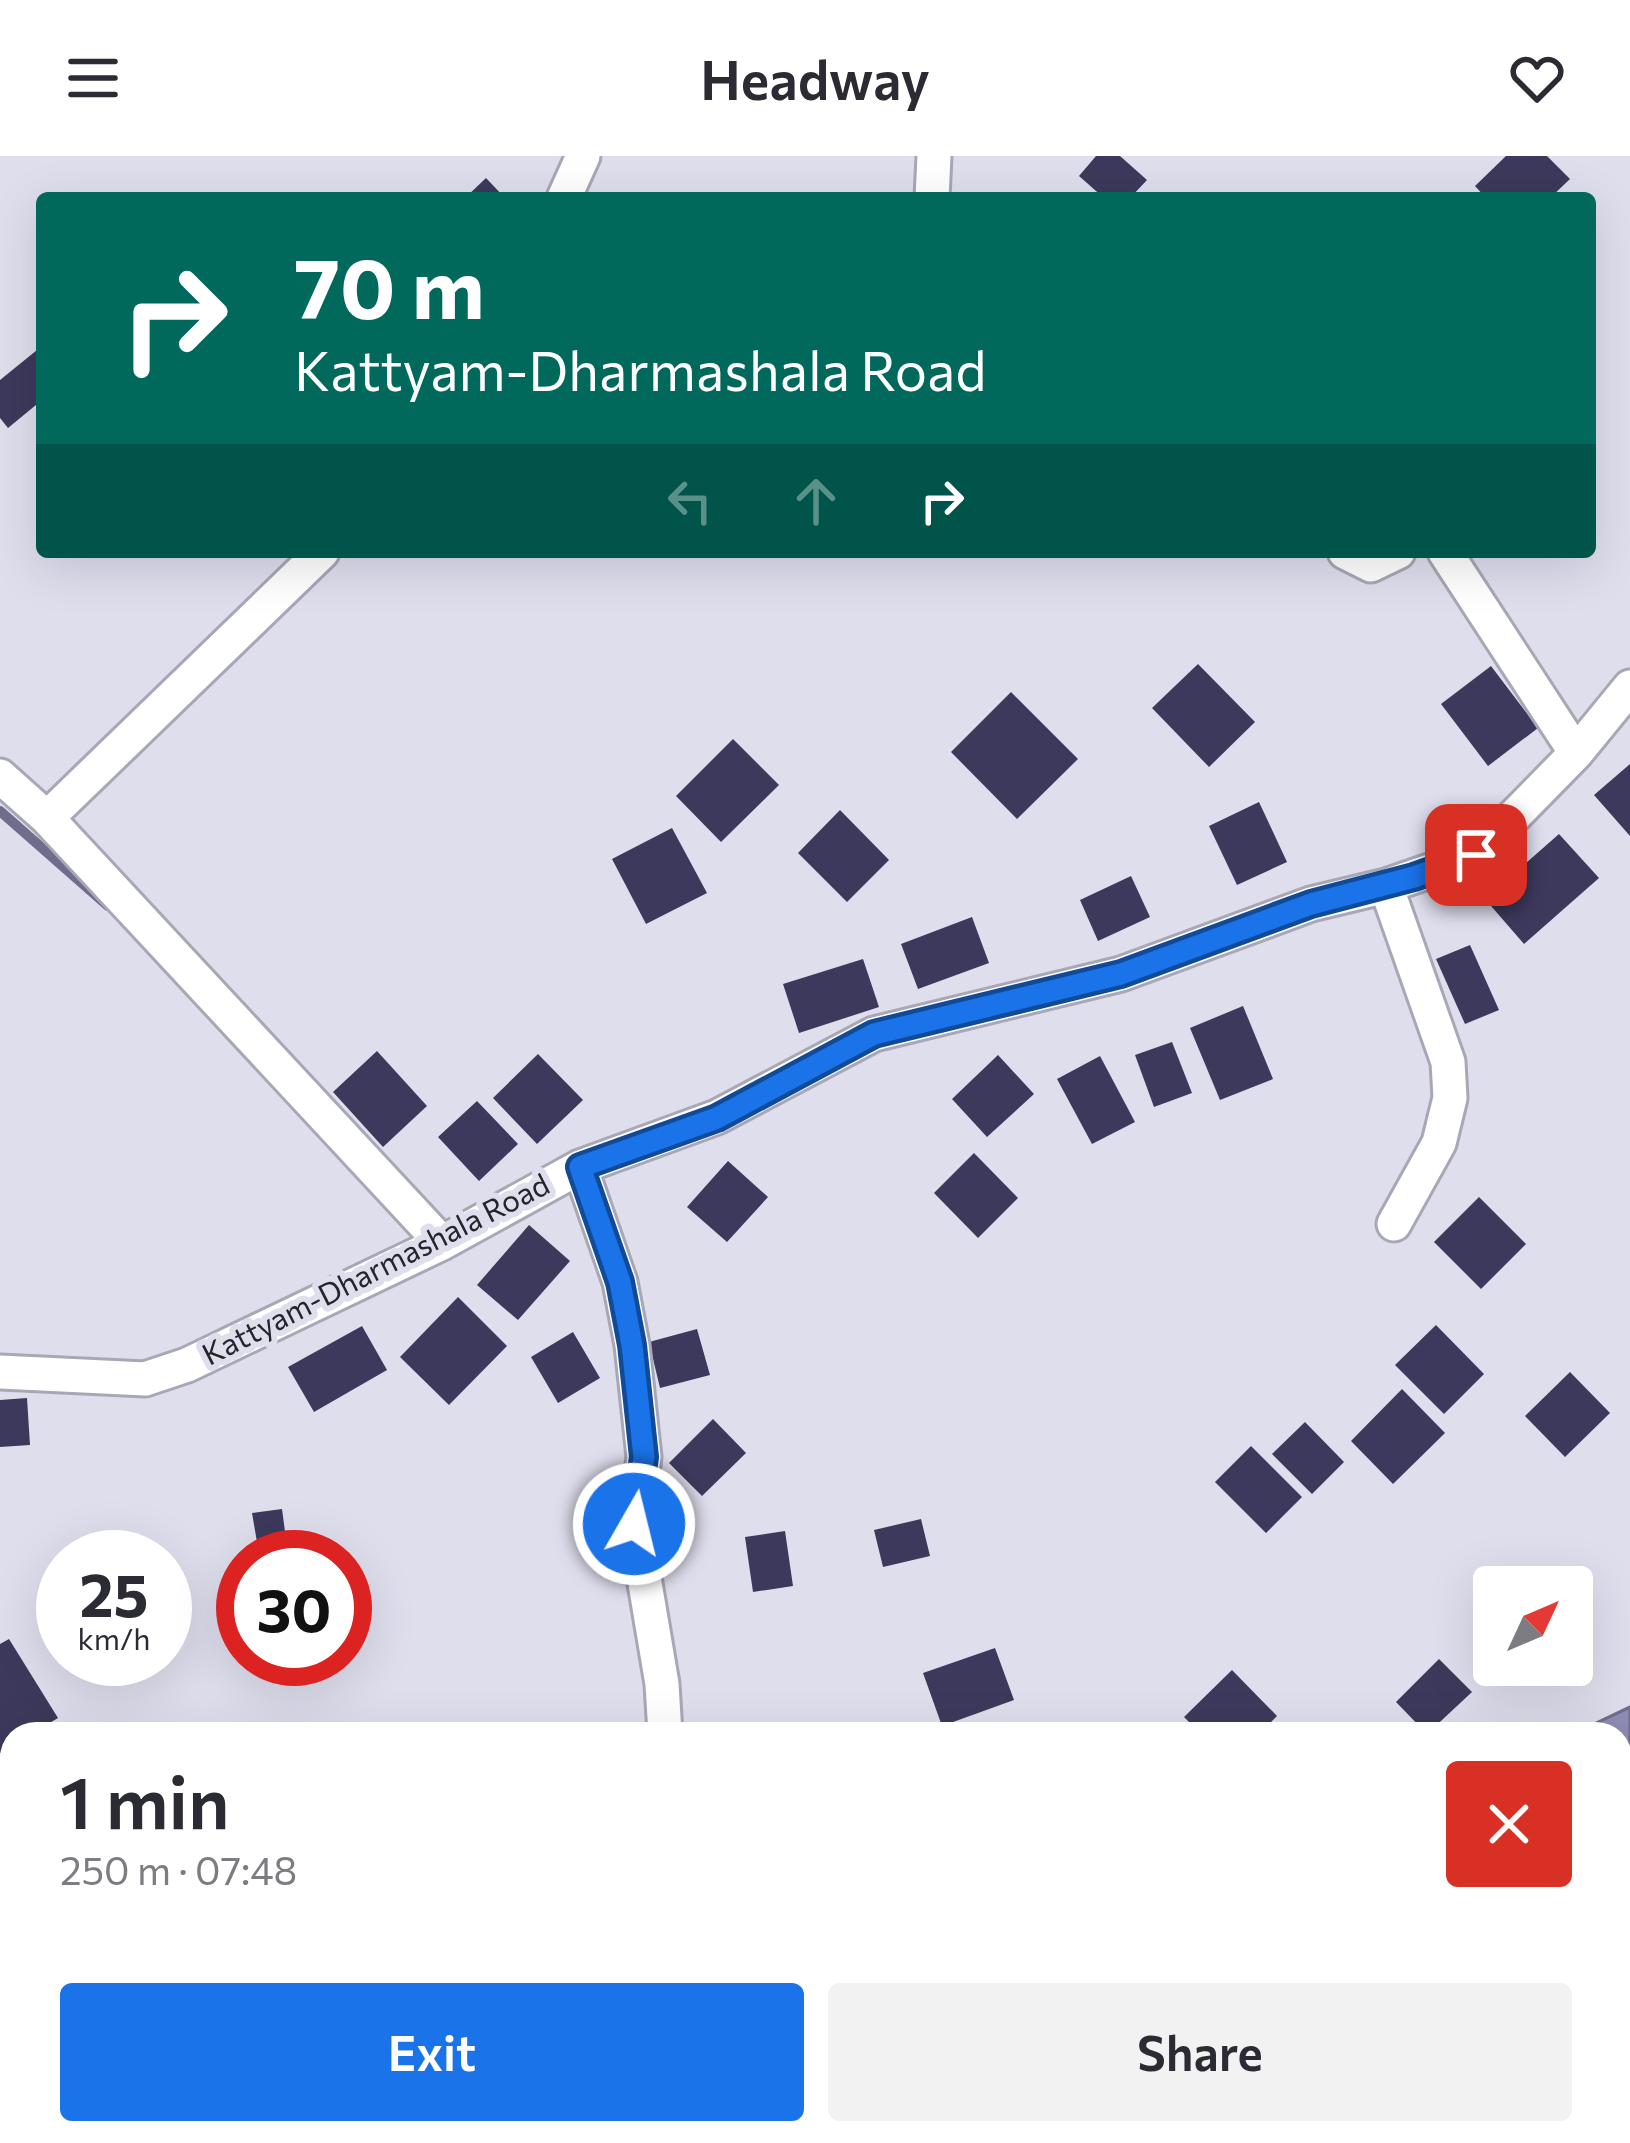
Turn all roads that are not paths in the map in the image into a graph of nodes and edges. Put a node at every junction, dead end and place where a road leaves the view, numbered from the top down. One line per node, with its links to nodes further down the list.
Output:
1 (583, 156): 3 (street)
2 (934, 156): 4 (street)
3 (567, 192)
4 (932, 192)
5 (316, 558): 12 (street)
6 (1357, 558): 7 (street)
7 (1386, 558)
8 (1449, 558): 10 (street)
9 (1630, 687): 10 (street, Kattyam-Dharmashala Road)
10 (1576, 753): 13 (street, Kattyam-Dharmashala Road)
11 (0, 776): 12 (street)
12 (47, 818): 16 (street)
13 (1386, 886): 14 (street, Kattyam-Dharmashala Road); 15 (street)
14 (580, 1167): 16 (street, Kattyam-Dharmashala Road); 18 (street)
15 (1394, 1225)
16 (442, 1243): 17 (street, Kattyam-Dharmashala Road)
17 (0, 1372)
18 (664, 1722)

